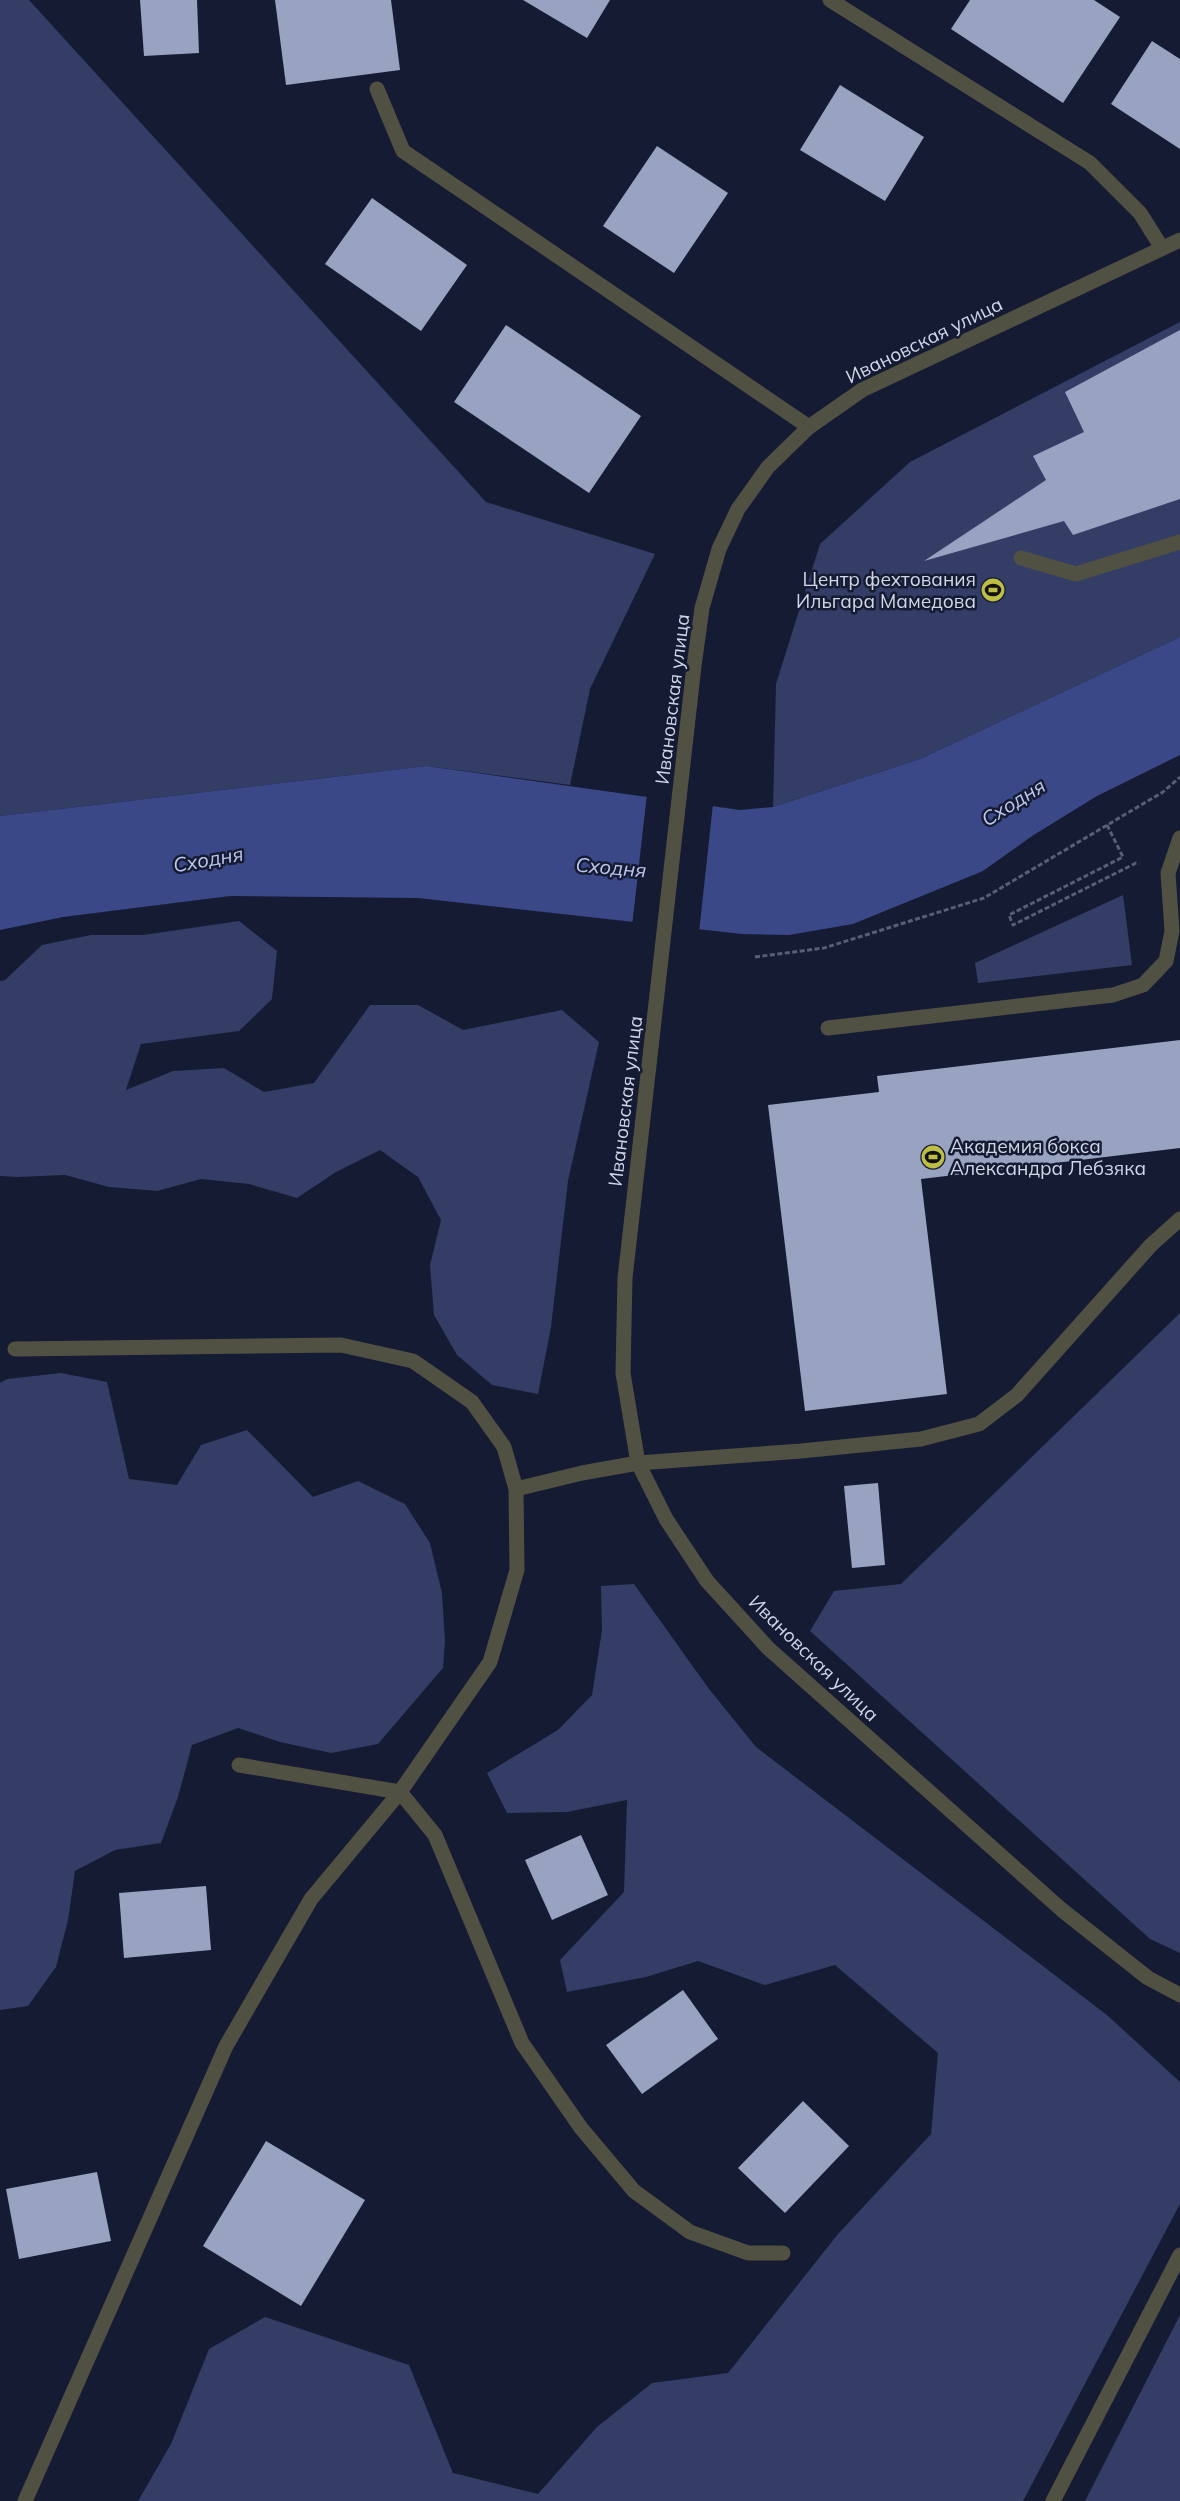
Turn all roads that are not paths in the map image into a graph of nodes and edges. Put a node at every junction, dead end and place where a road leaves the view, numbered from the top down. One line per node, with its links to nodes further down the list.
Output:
1 (830, 0): 4 (street)
2 (377, 88): 5 (street)
3 (1180, 240): 4 (street, Ивановская улица)
4 (1162, 248): 5 (street, Ивановская улица)
5 (809, 427): 12 (street, Ивановская улица)
6 (1180, 542): 7 (street)
7 (1022, 558)
8 (1180, 838): 9 (street)
9 (828, 1028)
10 (1180, 1218): 12 (street)
11 (15, 1349): 13 (street)
12 (638, 1463): 13 (street); 16 (street, Ивановская улица)
13 (516, 1489): 15 (street)
14 (239, 1765): 15 (street)
15 (400, 1792): 17 (street); 19 (street)
16 (1180, 1995)
17 (783, 2253)
18 (1180, 2255): 20 (street)
19 (25, 2501)
20 (1053, 2501)

